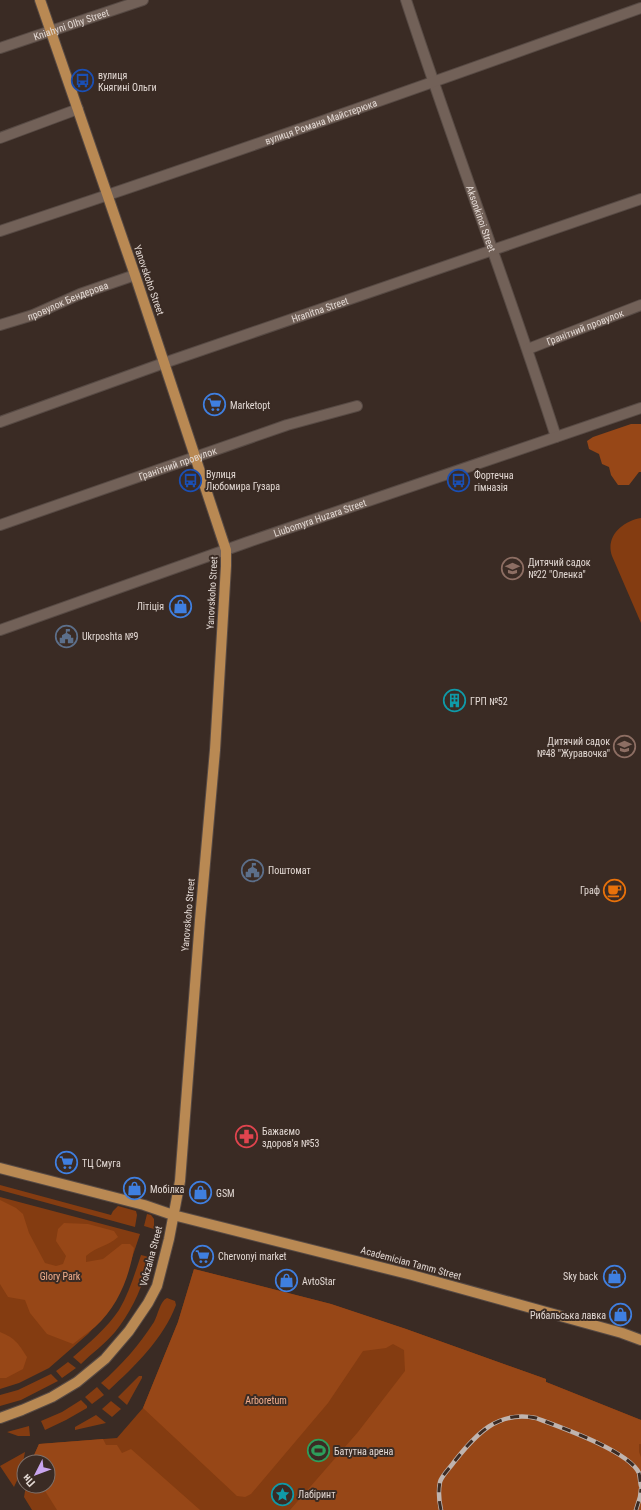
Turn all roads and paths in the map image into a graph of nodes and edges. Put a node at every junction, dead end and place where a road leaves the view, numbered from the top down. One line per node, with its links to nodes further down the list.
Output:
1 (40, 0): 5 (main road, Yanovskoho Street)
2 (143, 0): 5 (street, Kniahyni Olhy Street)
3 (406, 0): 7 (street, Aksonkinoi Street)
4 (641, 8): 7 (street, вулиця Романа Майстерюка)
5 (51, 31): 6 (street, Kniahyni Olhy Street); 8 (main road, Yanovskoho Street)
6 (0, 48)
7 (433, 82): 10 (street, вулиця Романа Майстерюка); 13 (street, Aksonkinoi Street)
8 (78, 109): 9 (street); 10 (main road, Yanovskoho Street)
9 (0, 138)
10 (107, 195): 12 (street, вулиця Романа Майстерюка); 14 (main road, Yanovskoho Street)
11 (641, 199): 13 (street, Hranitna Street)
12 (0, 231)
13 (493, 250): 17 (street, Aksonkinoi Street); 18 (street, Hranitna Street)
14 (135, 275): 16 (street, провулок Бендерова); 18 (main road, Yanovskoho Street)
15 (641, 305): 17 (street, Гранітний провулок)
16 (0, 325)
17 (528, 349): 22 (street, Aksonkinoi Street)
18 (164, 363): 21 (street, Hranitna Street); 23 (main road, Yanovskoho Street)
19 (357, 406): 23 (street, Гранітний провулок)
20 (641, 408): 22 (street, Liubomyra Huzara Street)
21 (0, 422)
22 (556, 437): 25 (street, Liubomyra Huzara Street)
23 (195, 456): 24 (street, Гранітний провулок); 25 (main road, Yanovskoho Street)
24 (0, 525)
25 (226, 550): 26 (street, Liubomyra Huzara Street); 28 (main road, Yanovskoho Street)
26 (0, 630)
27 (0, 1168): 28 (main road, Academician Tamm Street)
28 (174, 1215): 29 (main road, Academician Tamm Street); 30 (main road, Vokzalna Street)
29 (641, 1340)
30 (0, 1418)

